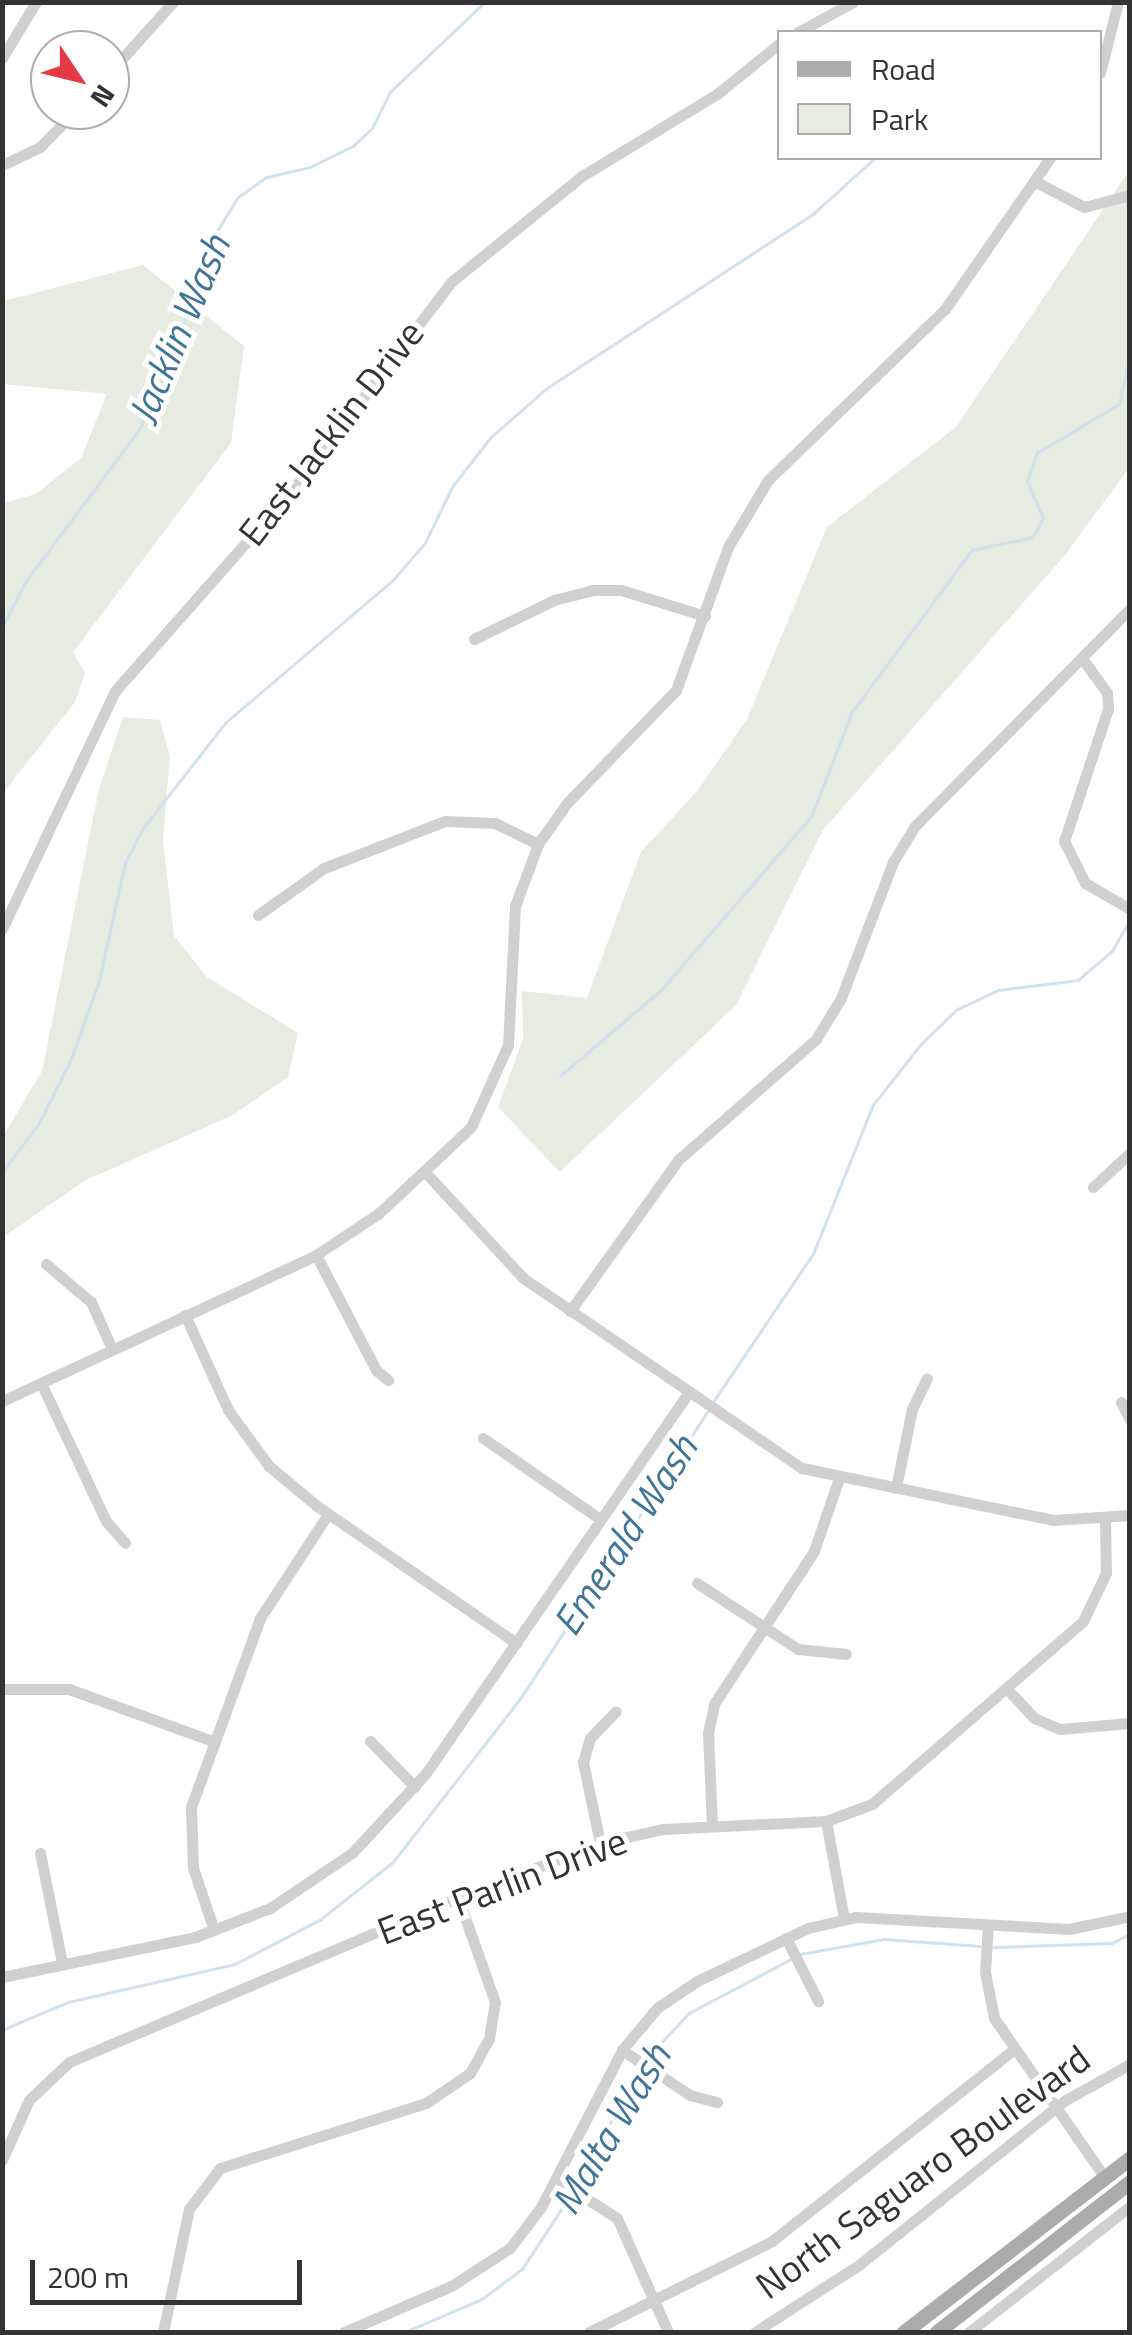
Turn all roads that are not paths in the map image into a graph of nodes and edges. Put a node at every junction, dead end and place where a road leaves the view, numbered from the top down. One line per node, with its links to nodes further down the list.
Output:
1 (36, 2): 8 (street)
2 (173, 2): 7 (street)
3 (853, 2): 5 (street)
4 (1118, 2): 9 (street)
5 (802, 30)
6 (777, 45): 22 (street, East Jacklin Drive)
7 (130, 50)
8 (2, 58)
9 (1102, 65)
10 (57, 130): 12 (street)
11 (1049, 160): 13 (street)
12 (2, 166)
13 (1034, 181): 14 (street); 16 (street)
14 (1130, 195)
15 (1130, 609): 18 (street)
16 (705, 616): 17 (street); 19 (street)
17 (474, 640)
18 (1084, 661): 20 (street); 28 (street)
19 (538, 844): 21 (street); 24 (street)
20 (1130, 908)
21 (258, 915)
22 (2, 929)
23 (1130, 1153): 25 (street)
24 (425, 1172): 26 (street); 28 (street)
25 (1093, 1186)
26 (316, 1255): 29 (street); 32 (street)
27 (46, 1264): 30 (street)
28 (570, 1311): 34 (street)
29 (186, 1315): 30 (street); 41 (street)
30 (112, 1349): 33 (street)
31 (927, 1378): 40 (street)
32 (388, 1380)
33 (41, 1383): 35 (street); 45 (street)
34 (689, 1392): 39 (street); 43 (street)
35 (2, 1401)
36 (1121, 1402): 37 (street)
37 (1130, 1420)
38 (483, 1438): 43 (street)
39 (839, 1478): 40 (street); 47 (street)
40 (896, 1488): 44 (street)
41 (328, 1514): 48 (street); 54 (street)
42 (1130, 1514): 44 (street)
43 (600, 1519): 48 (street)
44 (1105, 1522): 51 (street, East Parlin Drive)
45 (125, 1542)
46 (697, 1583): 47 (street)
47 (761, 1628): 49 (street); 58 (street)
48 (516, 1643): 56 (street)
49 (846, 1654)
50 (3, 1684): 54 (street)
51 (1007, 1688): 53 (street); 57 (street, East Parlin Drive)
52 (616, 1712): 59 (street)
53 (1130, 1723)
54 (213, 1740): 65 (street)
55 (370, 1740): 56 (street)
56 (415, 1787): 65 (street)
57 (826, 1820): 58 (street, East Parlin Drive); 63 (street)
58 (712, 1825): 59 (street, East Parlin Drive)
59 (600, 1843): 61 (street, East Parlin Drive)
60 (40, 1852): 67 (street)
61 (458, 1898): 76 (street, East Parlin Drive); 82 (street)
62 (1130, 1916): 64 (street)
63 (844, 1920): 64 (street); 66 (street)
64 (988, 1924): 71 (street)
65 (214, 1930): 67 (street)
66 (786, 1938): 69 (street); 70 (street)
67 (62, 1963): 68 (street)
68 (2, 1976)
69 (818, 2001)
70 (622, 2050): 73 (street); 78 (street)
71 (1013, 2050): 74 (street); 81 (street)
72 (1130, 2064): 74 (street, North Saguaro Boulevard)
73 (717, 2102)
74 (1055, 2108): 77 (street); 86 (street, North Saguaro Boulevard)
75 (1130, 2158): 77 (main road)
76 (2, 2160)
77 (1103, 2176): 87 (main road)
78 (556, 2178): 81 (street); 83 (street)
79 (1130, 2182): 88 (main road)
80 (1130, 2206): 89 (street)
81 (656, 2304): 84 (street); 85 (street)
82 (163, 2332)
83 (344, 2332)
84 (590, 2332)
85 (668, 2332)
86 (755, 2332)
87 (904, 2332)
88 (937, 2332)
89 (969, 2332)

